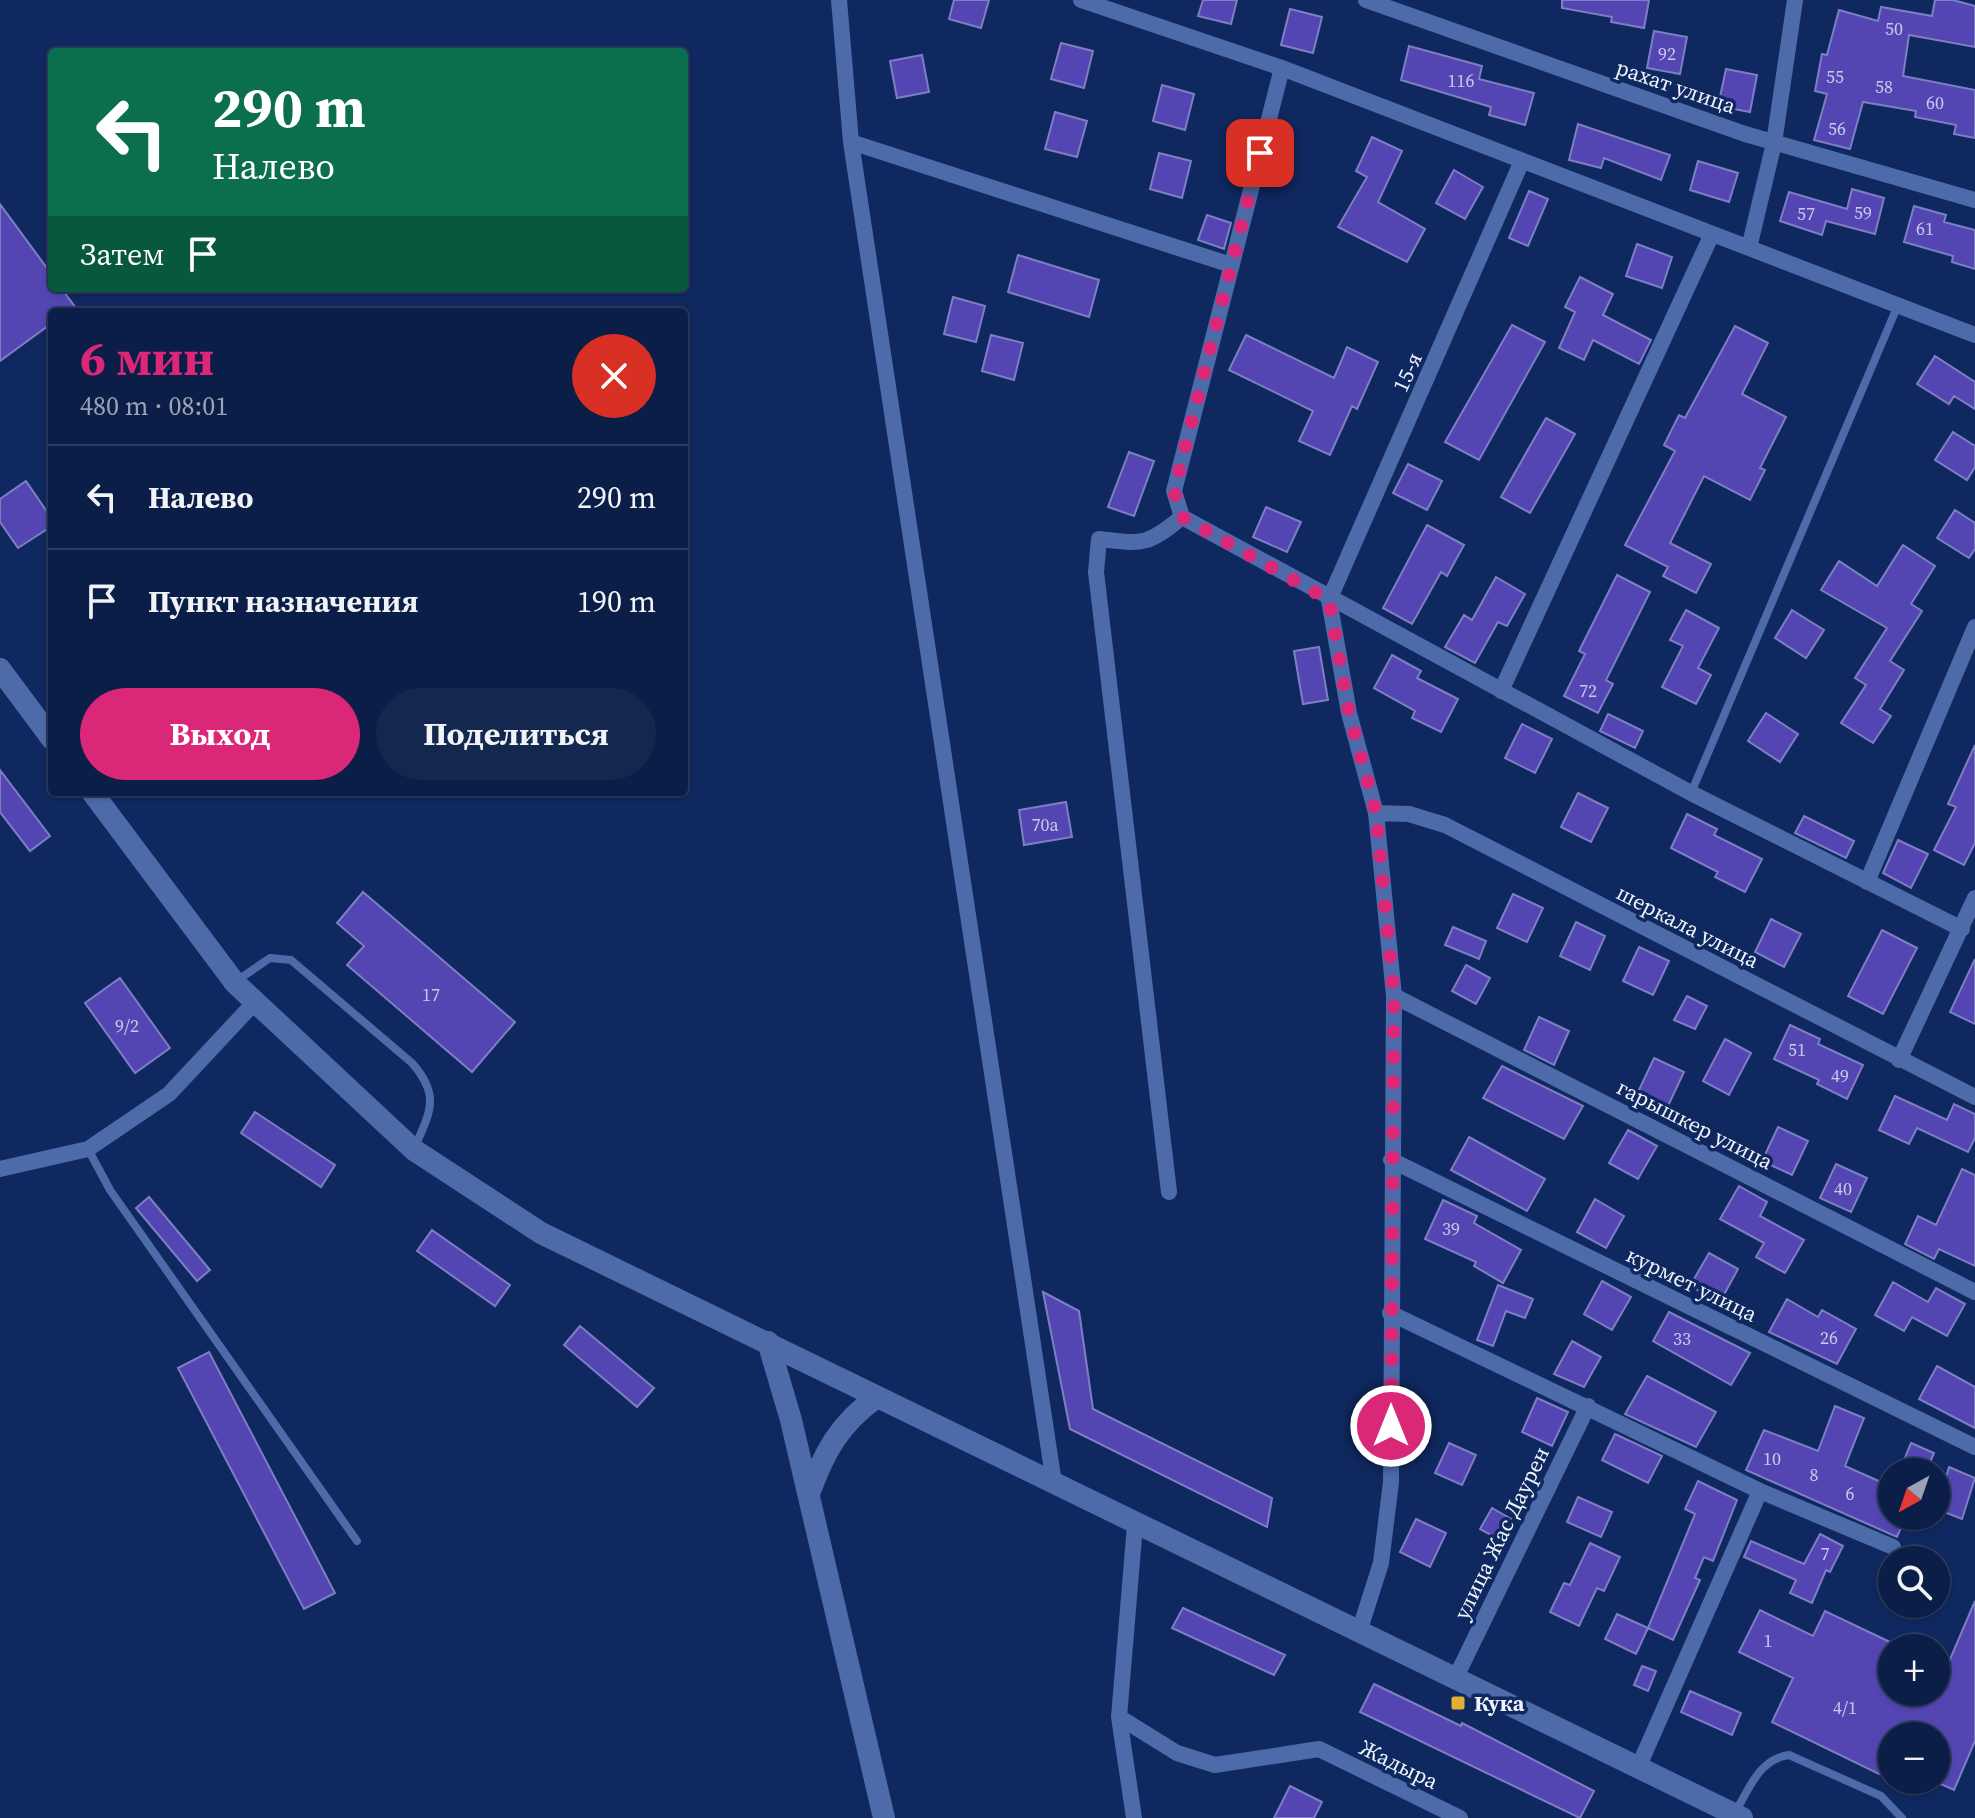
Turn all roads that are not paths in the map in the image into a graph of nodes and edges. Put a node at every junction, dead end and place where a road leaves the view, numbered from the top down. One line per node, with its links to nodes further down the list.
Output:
1 (839, 0): 6 (street)
2 (1081, 0): 5 (street)
3 (1366, 0): 7 (street, рахат улица)
4 (1795, 0): 7 (street)
5 (1282, 68): 8 (street); 12 (street)
6 (851, 142): 12 (street); 43 (street)
7 (1774, 143): 9 (street, рахат улица); 11 (street)
8 (1522, 161): 10 (street); 16 (street, 15-я)
9 (1975, 200)
10 (1712, 234): 11 (street); 19 (street)
11 (1749, 248): 13 (street)
12 (1231, 265): 15 (street)
13 (1898, 305): 14 (street); 21 (lane)
14 (1975, 335)
15 (1182, 517): 16 (street); 36 (street)
16 (1329, 600): 19 (street); 23 (street)
17 (1975, 627): 24 (street)
18 (2, 676): 20 (main road)
19 (1501, 691): 21 (street)
20 (48, 734)
21 (1691, 793): 24 (street)
22 (95, 796): 27 (main road)
23 (1376, 813): 28 (street); 30 (street, шеркала улица)
24 (1867, 882): 26 (street)
25 (1975, 898): 26 (street)
26 (1962, 929): 30 (street)
27 (235, 983): 29 (main road); 33 (lane)
28 (1394, 996): 34 (street); 37 (street, гарышкер улица)
29 (255, 1002): 32 (street); 33 (main road)
30 (1899, 1060): 31 (street, шеркала улица)
31 (1975, 1097)
32 (88, 1149): 35 (street); 47 (lane)
33 (414, 1150): 39 (main road)
34 (1391, 1160): 38 (street); 42 (street, курмет улица)
35 (0, 1169)
36 (1169, 1192)
37 (1975, 1292)
38 (1390, 1313): 41 (street); 49 (street)
39 (768, 1342): 40 (main road); 45 (main road)
40 (877, 1397): 43 (main road); 45 (main road)
41 (1588, 1406): 44 (street); 50 (street, улица Жас Даурен)
42 (1975, 1447)
43 (1054, 1483): 46 (main road)
44 (1760, 1491): 48 (street); 52 (street)
45 (809, 1495): 54 (main road)
46 (1135, 1525): 49 (main road); 51 (street)
47 (357, 1541)
48 (1891, 1546)
49 (1359, 1632): 50 (main road)
50 (1455, 1679): 52 (main road)
51 (1119, 1717): 55 (street); 56 (street, Жадыра)
52 (1638, 1768): 53 (main road)
53 (1738, 1816): 57 (lane)
54 (884, 1818)
55 (1134, 1818)
56 (1460, 1818)
57 (1902, 1818)

